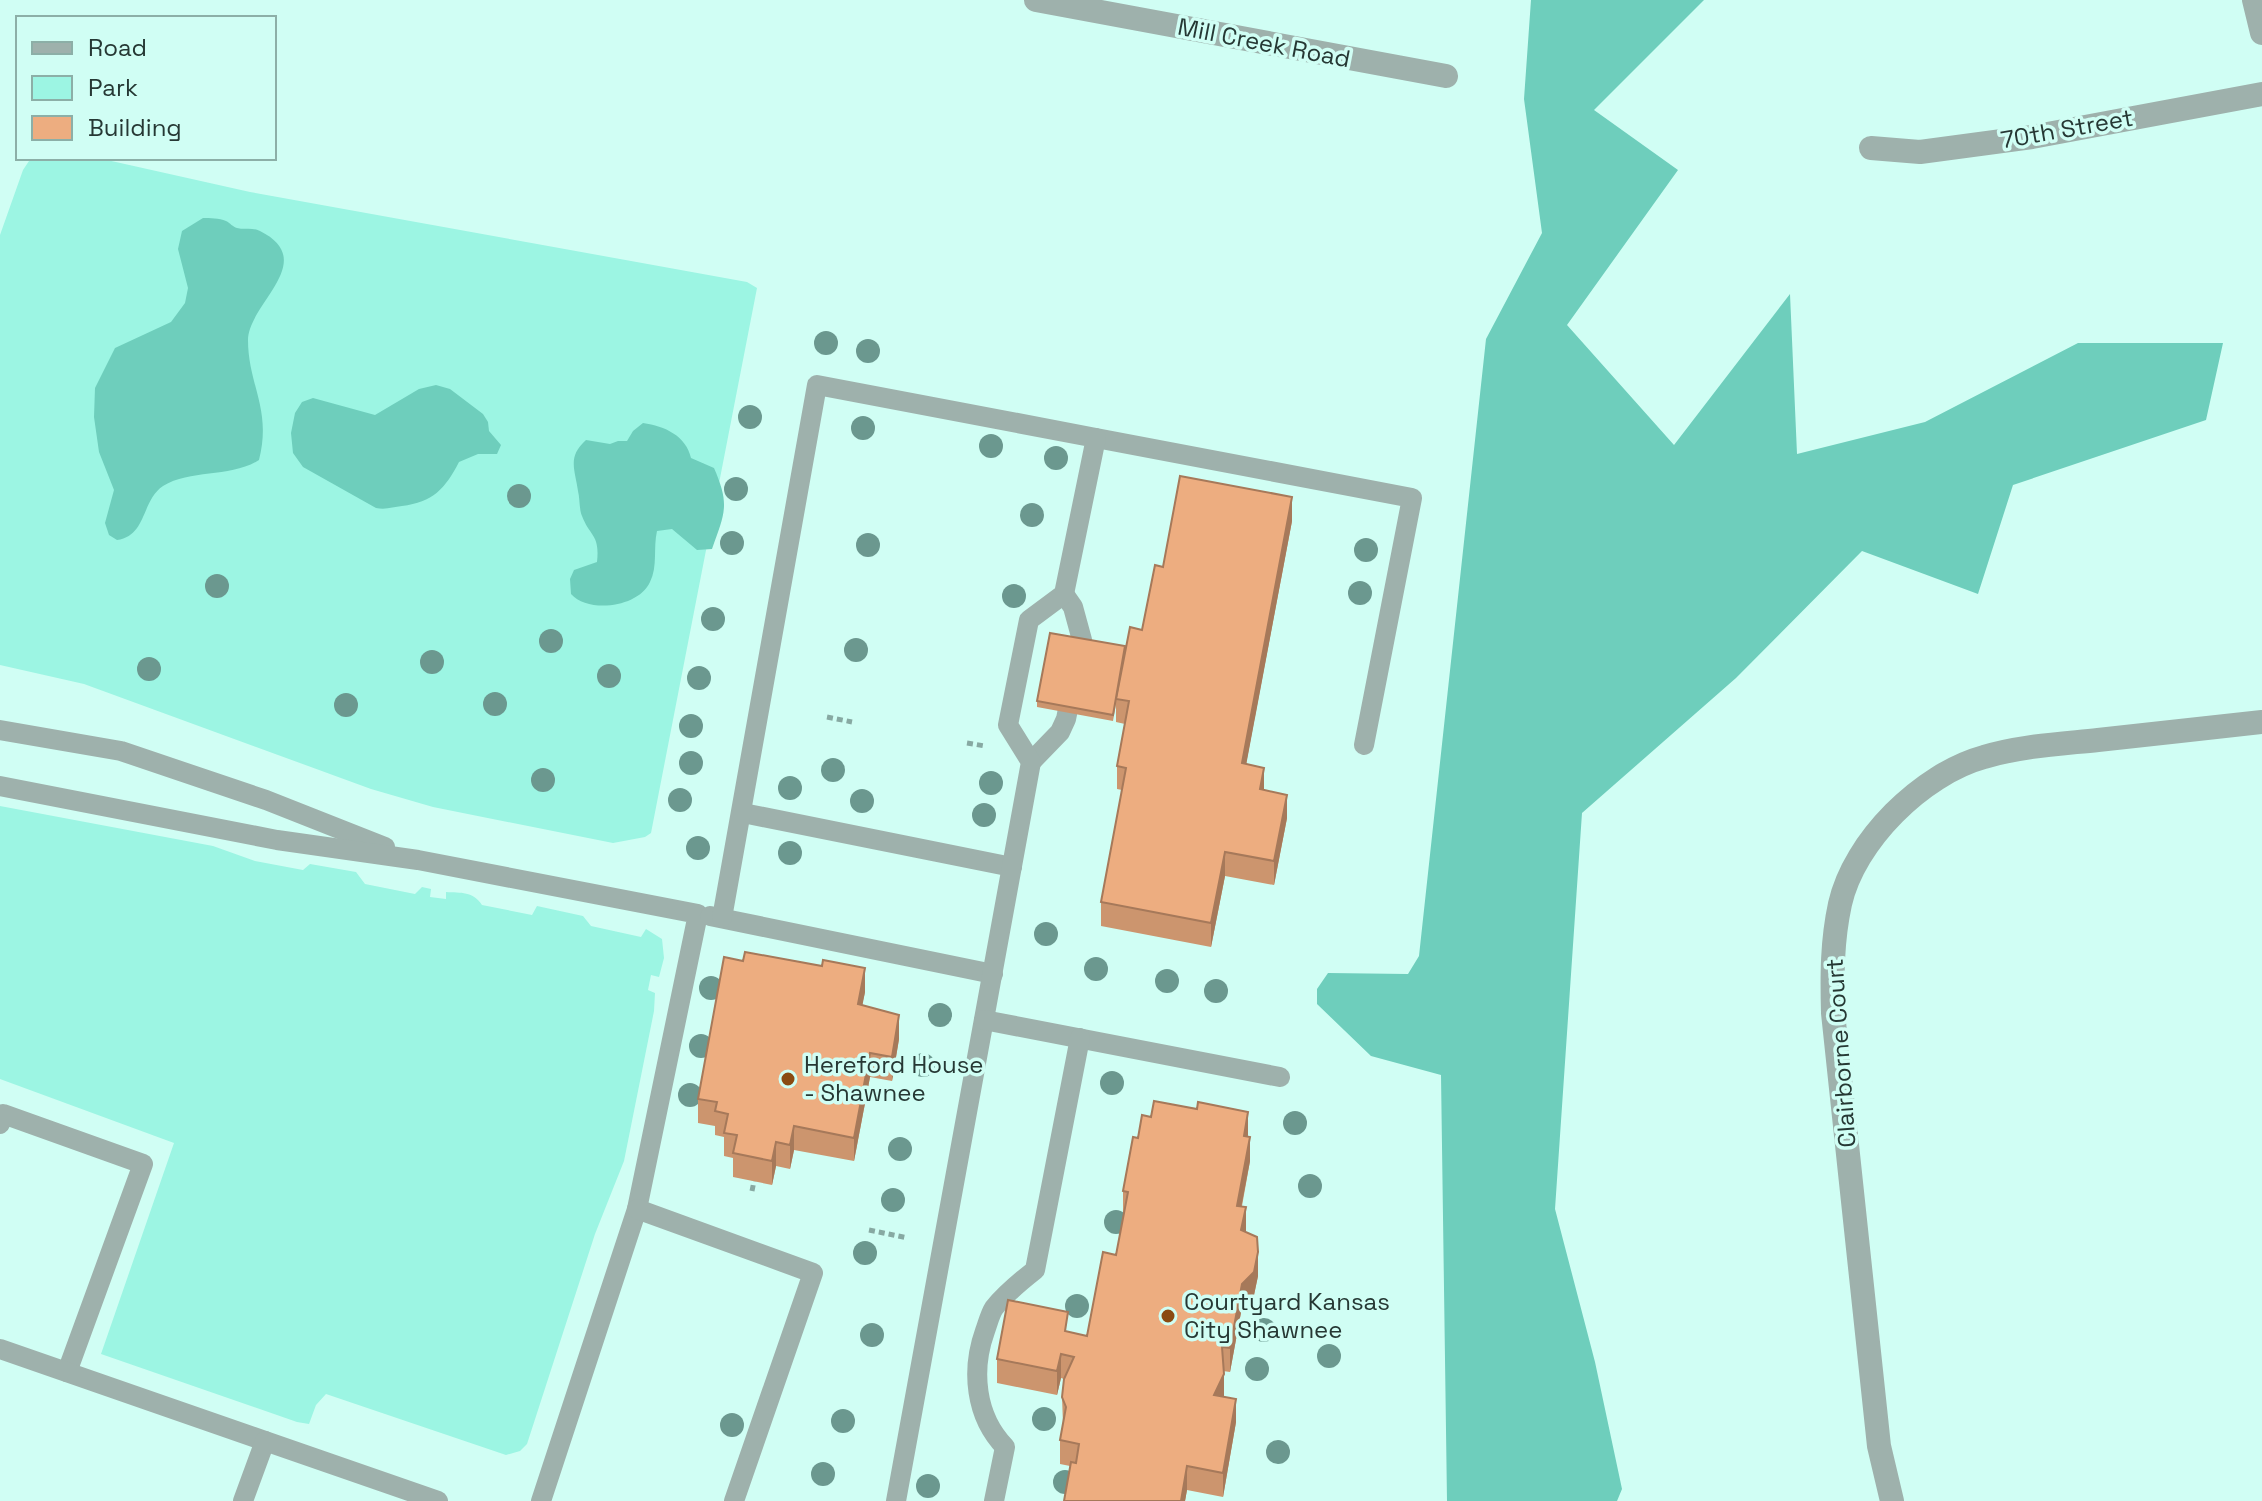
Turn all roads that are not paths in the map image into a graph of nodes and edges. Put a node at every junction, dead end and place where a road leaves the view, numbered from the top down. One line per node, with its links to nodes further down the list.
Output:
1 (1036, 0): 4 (street, Mill Creek Road)
2 (2254, 0): 3 (street)
3 (2262, 33)
4 (1446, 76)
5 (2262, 94): 6 (street, 70th Street)
6 (1871, 148)
7 (1096, 438): 8 (lane); 11 (lane); 14 (lane)
8 (1064, 594): 12 (lane); 12 (lane)
9 (2262, 722): 34 (street, Clairborne Court)
10 (0, 730): 15 (lane)
11 (1364, 745)
12 (1031, 762): 16 (lane)
13 (0, 786): 15 (lane)
14 (743, 813): 16 (lane); 18 (lane)
15 (418, 860): 17 (lane)
16 (1012, 867): 19 (lane)
17 (698, 914): 18 (lane); 24 (lane)
18 (722, 918): 19 (lane)
19 (993, 974): 20 (lane)
20 (984, 1020): 21 (lane); 32 (lane)
21 (1080, 1038): 22 (lane); 33 (lane)
22 (1280, 1077)
23 (0, 1124): 26 (lane)
24 (637, 1209): 30 (lane); 31 (lane)
25 (0, 1349): 26 (lane)
26 (67, 1372): 27 (lane)
27 (265, 1441): 28 (lane); 29 (lane)
28 (243, 1501)
29 (438, 1501)
30 (541, 1501)
31 (734, 1501)
32 (896, 1501)
33 (994, 1501)
34 (1892, 1501)

